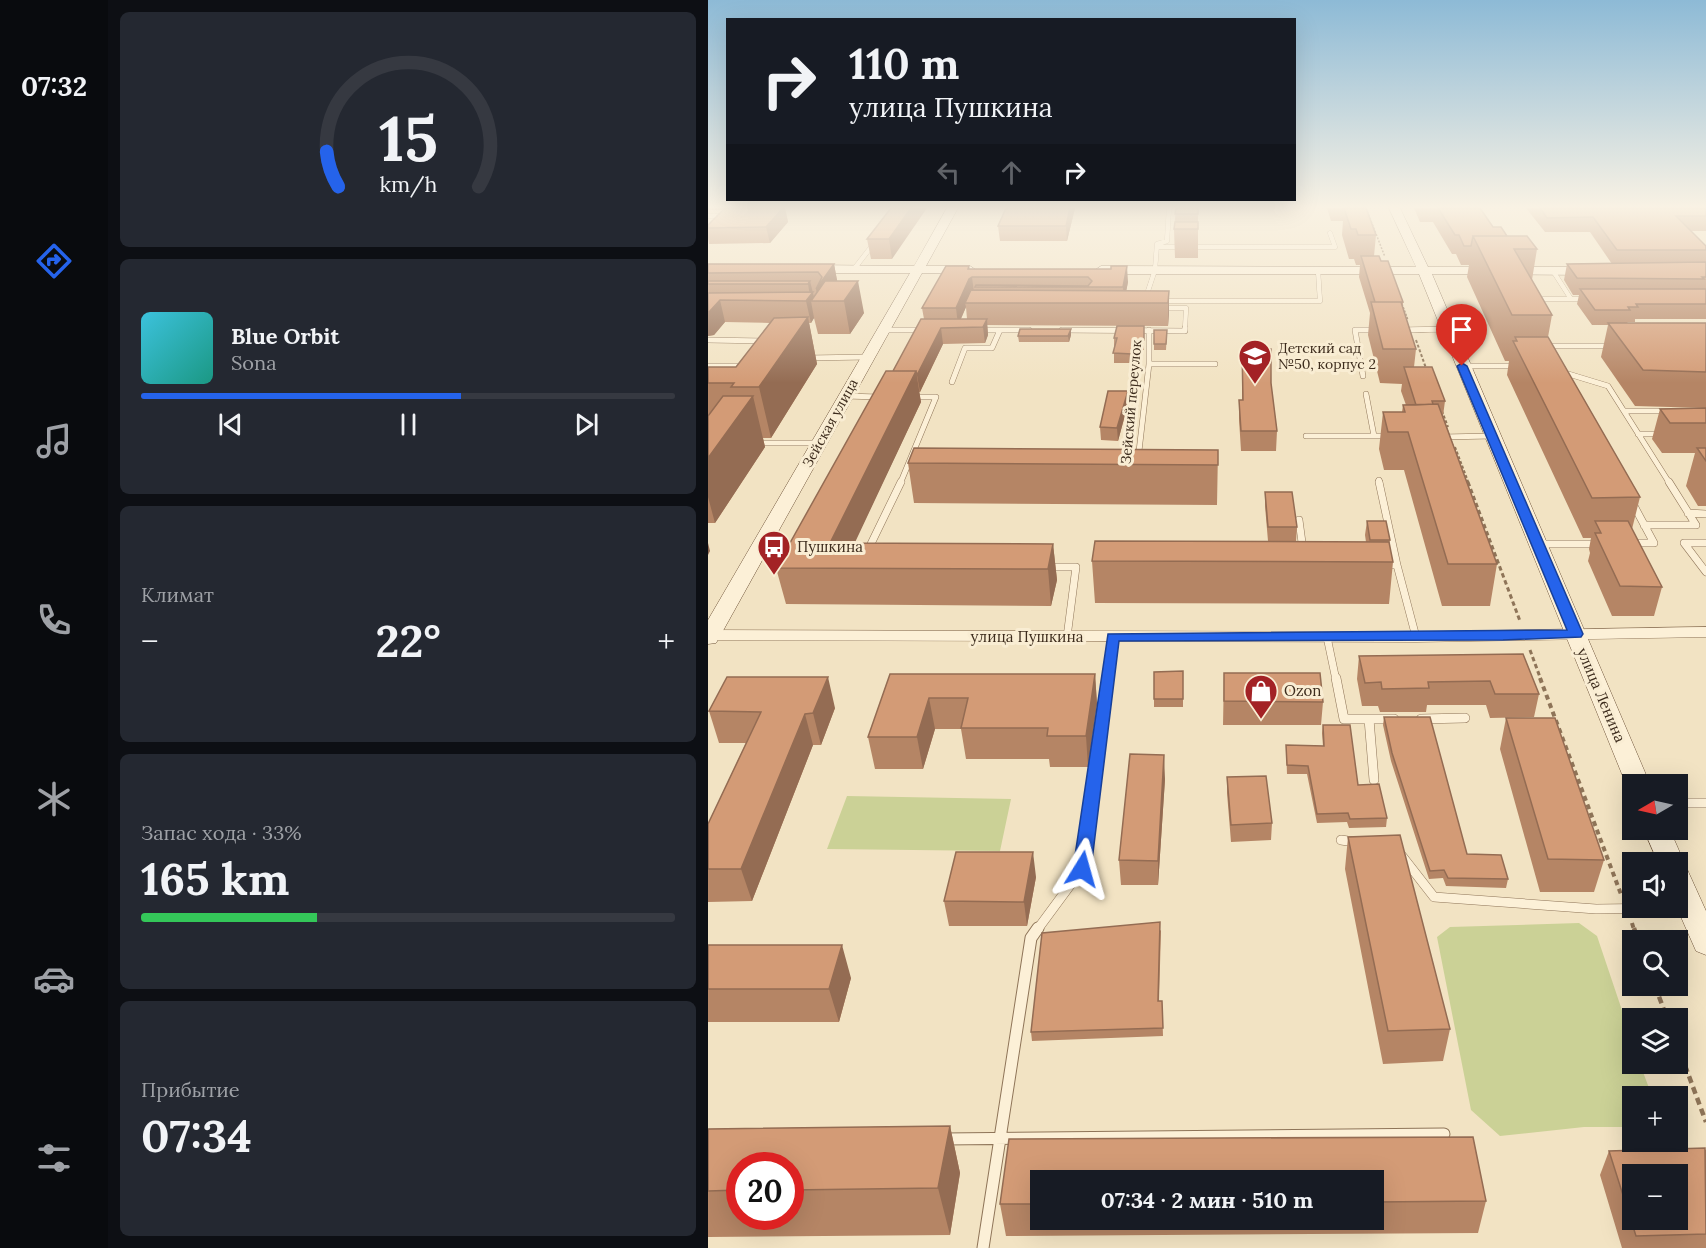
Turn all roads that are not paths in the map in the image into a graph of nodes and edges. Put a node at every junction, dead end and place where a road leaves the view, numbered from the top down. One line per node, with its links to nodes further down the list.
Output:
1 (856, 266): 6 (lane)
2 (920, 266): 7 (main road, Зейская улица)
3 (1155, 266): 10 (lane)
4 (1422, 266): 12 (main road, улица Ленина)
5 (798, 269): 6 (main road)
6 (854, 269): 7 (main road)
7 (918, 270): 8 (main road); 22 (main road, Зейская улица)
8 (980, 270)
9 (1085, 270): 10 (main road)
10 (1155, 270): 11 (main road); 18 (lane)
11 (1318, 270): 12 (main road); 18 (lane)
12 (1424, 271): 13 (main road); 21 (main road, улица Ленина)
13 (1553, 271): 14 (main road); 16 (lane)
14 (1610, 271)
15 (1522, 299): 16 (lane)
16 (1571, 299): 17 (lane)
17 (1593, 299)
18 (1145, 301): 19 (lane)
19 (1143, 308)
20 (1154, 308): 28 (lane)
21 (1448, 329): 41 (main road, улица Ленина); 43 (lane)
22 (883, 330): 23 (lane); 35 (main road, Зейская улица)
23 (927, 330)
24 (970, 330): 25 (lane)
25 (1000, 330): 26 (lane); 44 (lane)
26 (1035, 330)
27 (1058, 330): 28 (lane)
28 (1149, 330): 37 (lane, Зейский переулок)
29 (1543, 338): 32 (lane)
30 (708, 340): 31 (lane)
31 (779, 341)
32 (1547, 346): 33 (lane); 34 (lane)
33 (1615, 346)
34 (1551, 353)
35 (867, 357): 36 (lane); 47 (main road, Зейская улица)
36 (803, 358)
37 (1149, 364): 38 (lane); 61 (lane, Зейский переулок)
38 (1215, 364)
39 (708, 366): 40 (lane)
40 (753, 366)
41 (1462, 366): 42 (lane); 58 (main road, улица Ленина)
42 (1527, 366)
43 (1363, 376)
44 (951, 382)
45 (1568, 382): 50 (lane)
46 (1366, 394): 55 (lane)
47 (845, 396): 48 (lane); 60 (main road, Зейская улица)
48 (890, 396)
49 (902, 396): 62 (lane)
50 (1625, 411): 51 (lane); 52 (lane)
51 (1671, 411)
52 (1638, 434): 53 (lane); 66 (lane)
53 (1672, 434)
54 (1306, 436): 55 (lane)
55 (1374, 436): 56 (lane)
56 (1396, 436)
57 (1429, 436): 58 (lane)
58 (1492, 436): 72 (main road, улица Ленина)
59 (740, 443): 60 (lane)
60 (819, 443): 82 (main road, Зейская улица)
61 (1138, 465)
62 (904, 476): 63 (lane); 75 (lane)
63 (916, 476)
64 (1379, 480): 77 (lane)
65 (1628, 494): 69 (lane)
66 (1688, 513): 67 (lane); 69 (lane)
67 (1706, 514)
68 (1299, 520): 74 (lane)
69 (1644, 525): 70 (lane)
70 (1619, 543)
71 (1706, 543): 79 (lane)
72 (1538, 544): 73 (lane); 81 (main road, улица Ленина)
73 (1608, 544)
74 (1304, 554)
75 (865, 556)
76 (1374, 565): 77 (lane)
77 (1397, 565): 86 (lane)
78 (1042, 567): 83 (lane)
79 (1706, 572)
80 (1706, 632): 81 (street, улица Пушкина)
81 (1576, 634): 86 (street, улица Пушкина); 91 (main road, улица Ленина)
82 (708, 636): 83 (street, улица Пушкина)
83 (1067, 637): 84 (street, улица Пушкина)
84 (1113, 637): 85 (street, улица Пушкина); 102 (lane)
85 (1327, 637): 86 (street, улица Пушкина); 89 (lane)
86 (1416, 637)
87 (1417, 718): 88 (lane)
88 (1465, 718)
89 (1369, 719): 90 (lane); 92 (lane)
90 (1405, 719)
91 (1634, 774)
92 (1374, 780)
93 (1688, 803): 94 (lane)
94 (1706, 803)
95 (1341, 840): 96 (lane)
96 (1362, 843)
97 (1395, 847): 98 (lane)
98 (1622, 909)
99 (1687, 918): 100 (main road)
100 (1706, 944)
101 (1444, 1134): 102 (lane)
102 (1000, 1138): 103 (lane); 104 (lane)
103 (930, 1139)
104 (983, 1248)

